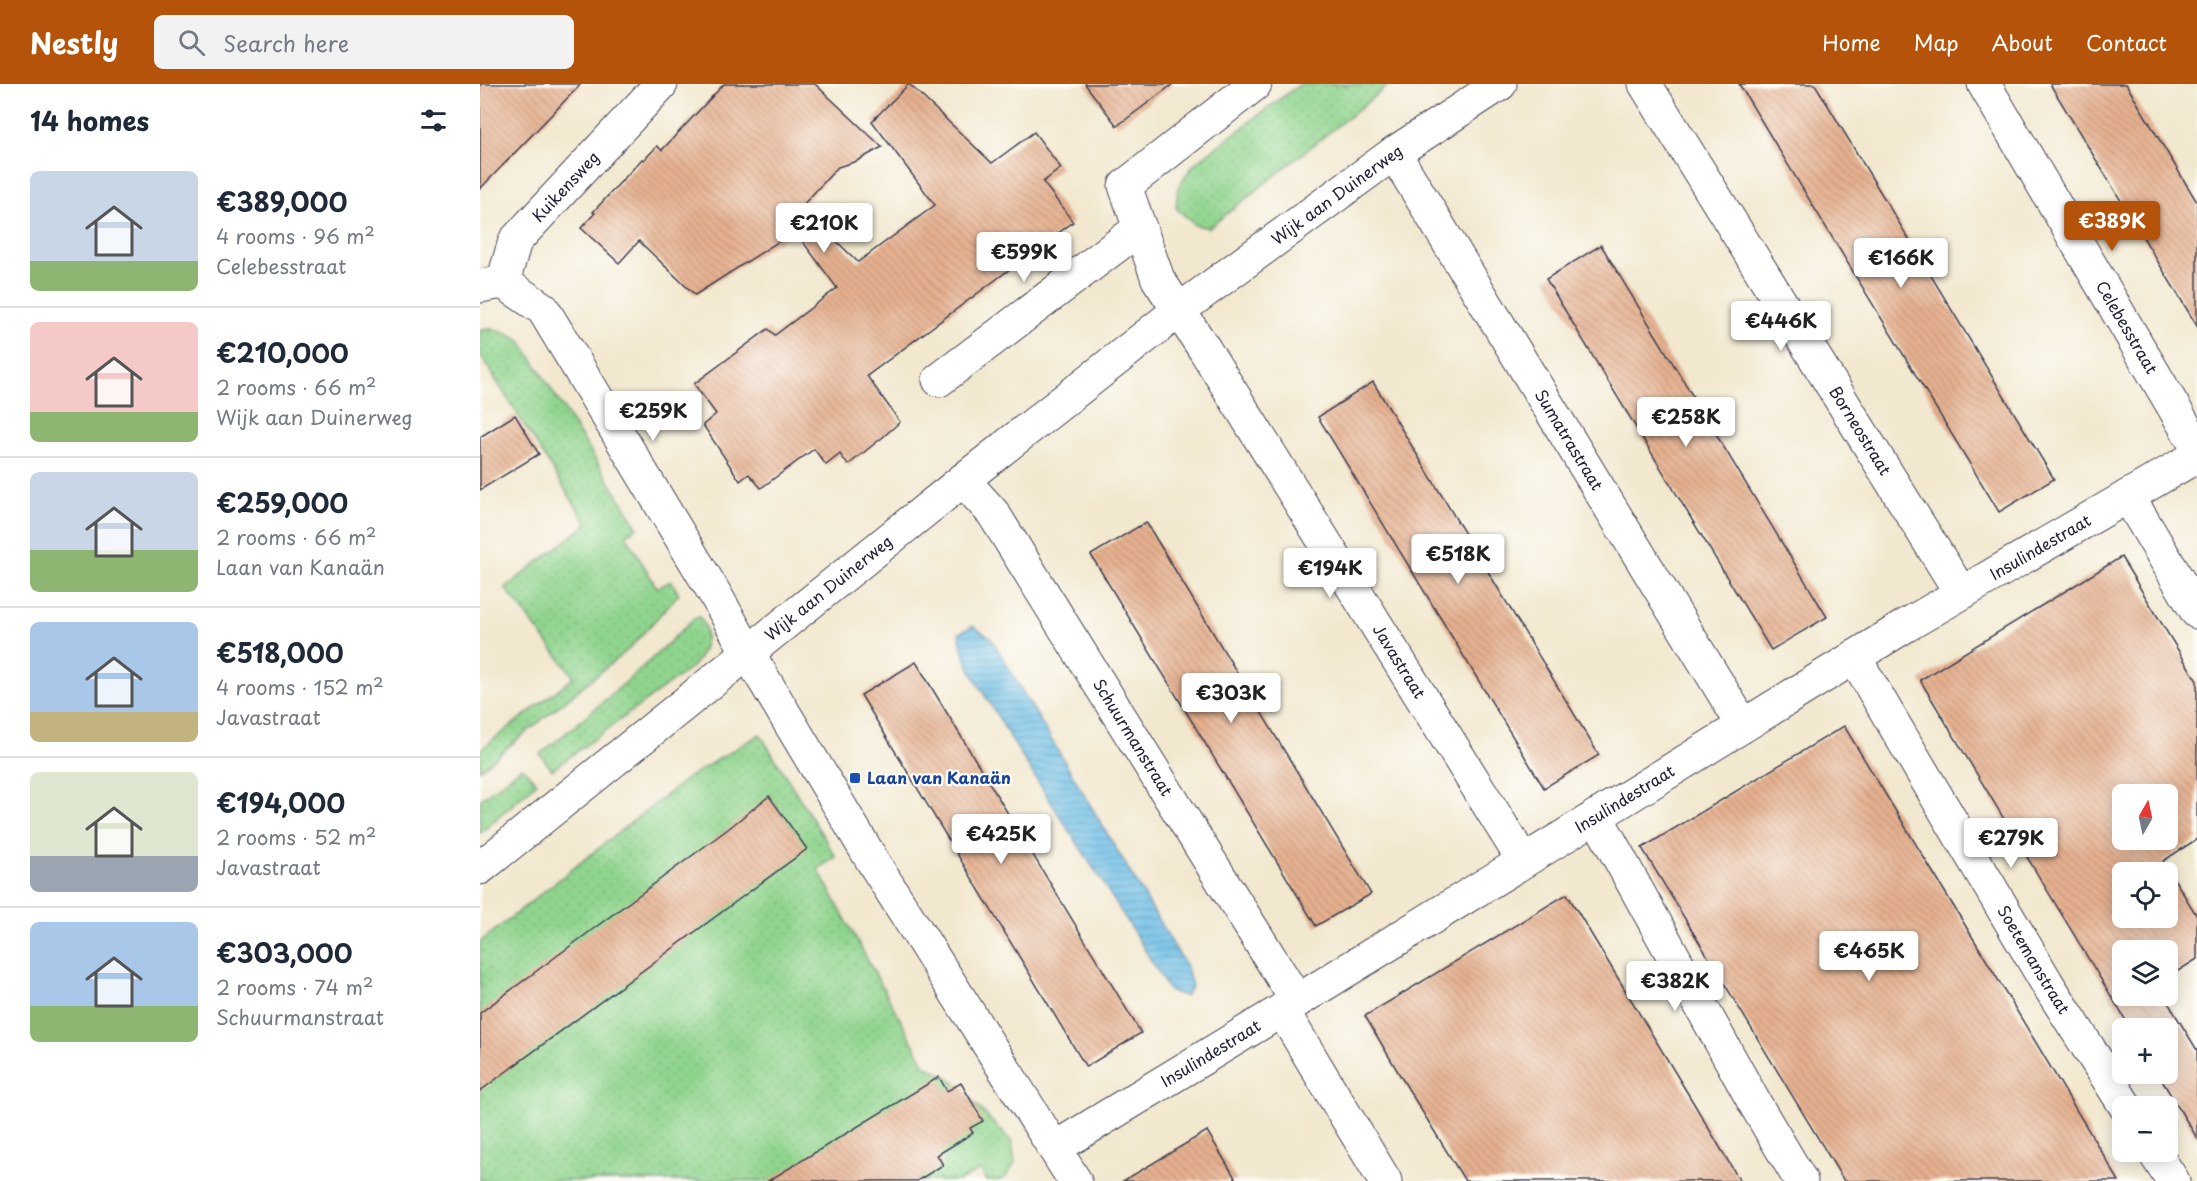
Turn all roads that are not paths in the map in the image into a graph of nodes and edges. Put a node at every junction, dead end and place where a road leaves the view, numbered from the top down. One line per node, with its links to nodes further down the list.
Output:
1 (661, 84): 8 (street, Kuikensweg)
2 (1255, 84): 7 (street)
3 (1500, 84): 6 (street, Wijk aan Duinerweg)
4 (1645, 84): 15 (street, Borneostraat)
5 (1984, 84): 11 (street, Celebesstraat)
6 (1394, 153): 9 (street, Wijk aan Duinerweg); 19 (street, Sumatrastraat)
7 (1140, 228): 9 (street); 10 (street)
8 (491, 284): 17 (street)
9 (1178, 311): 13 (street, Wijk aan Duinerweg); 21 (street, Javastraat)
10 (939, 380)
11 (2197, 447)
12 (2197, 456): 14 (street, Insulindestraat)
13 (963, 480): 17 (street, Wijk aan Duinerweg); 23 (street, Schuurmanstraat)
14 (2128, 496): 15 (street, Insulindestraat); 16 (street)
15 (1961, 593): 18 (street, Insulindestraat)
16 (2197, 612)
17 (748, 653): 22 (street, Wijk aan Duinerweg); 25 (street)
18 (1854, 657): 19 (street, Insulindestraat); 24 (street, Soetemanstraat)
19 (1743, 725): 20 (street, Insulindestraat)
20 (1596, 816): 21 (street, Insulindestraat); 29 (street)
21 (1523, 860): 23 (street, Insulindestraat)
22 (480, 868)
23 (1290, 1006): 25 (street, Insulindestraat); 28 (street, Schuurmanstraat)
24 (2119, 1096)
25 (1054, 1148): 27 (street)
26 (2161, 1162): 30 (street)
27 (1072, 1180)
28 (1385, 1181)
29 (1801, 1181)
30 (2173, 1181)

